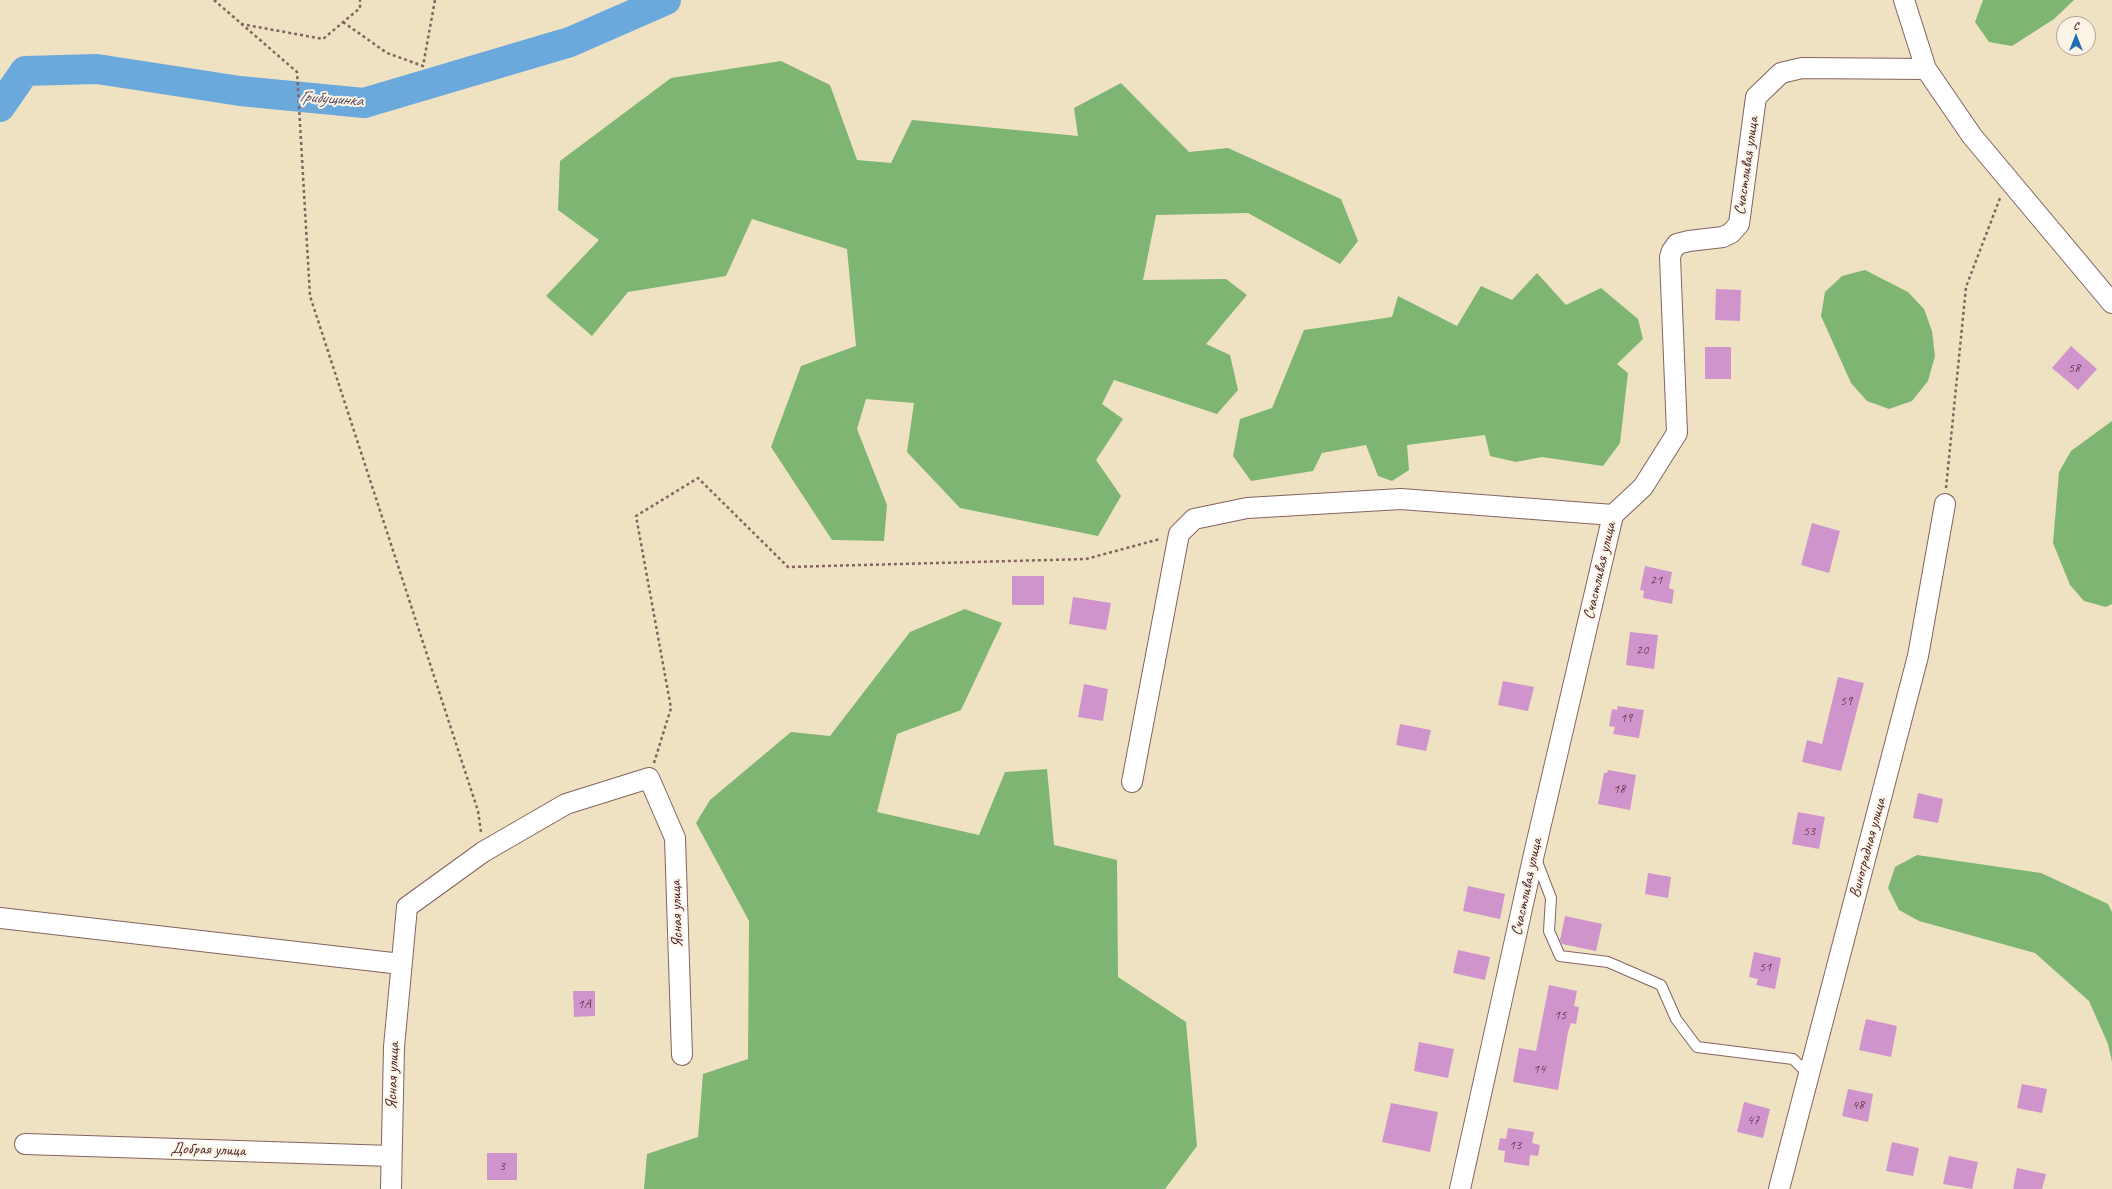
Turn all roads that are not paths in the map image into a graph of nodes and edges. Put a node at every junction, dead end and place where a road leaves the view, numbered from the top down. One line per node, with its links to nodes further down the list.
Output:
1 (1904, 0): 2 (street)
2 (1926, 69): 3 (street); 5 (street, Счастливая улица)
3 (2112, 303)
4 (1945, 504): 11 (street, Виноградная улица)
5 (1613, 514): 6 (street); 7 (street, Счастливая улица)
6 (1132, 782)
7 (1534, 854): 11 (lane); 15 (street, Счастливая улица)
8 (0, 918): 9 (street)
9 (401, 964): 10 (street, Ясная улица); 13 (street, Ясная улица)
10 (682, 1055)
11 (1809, 1075): 16 (street, Виноградная улица)
12 (25, 1144): 13 (street, Добрая улица)
13 (392, 1156): 14 (street, Ясная улица)
14 (391, 1189)
15 (1460, 1189)
16 (1779, 1189)

